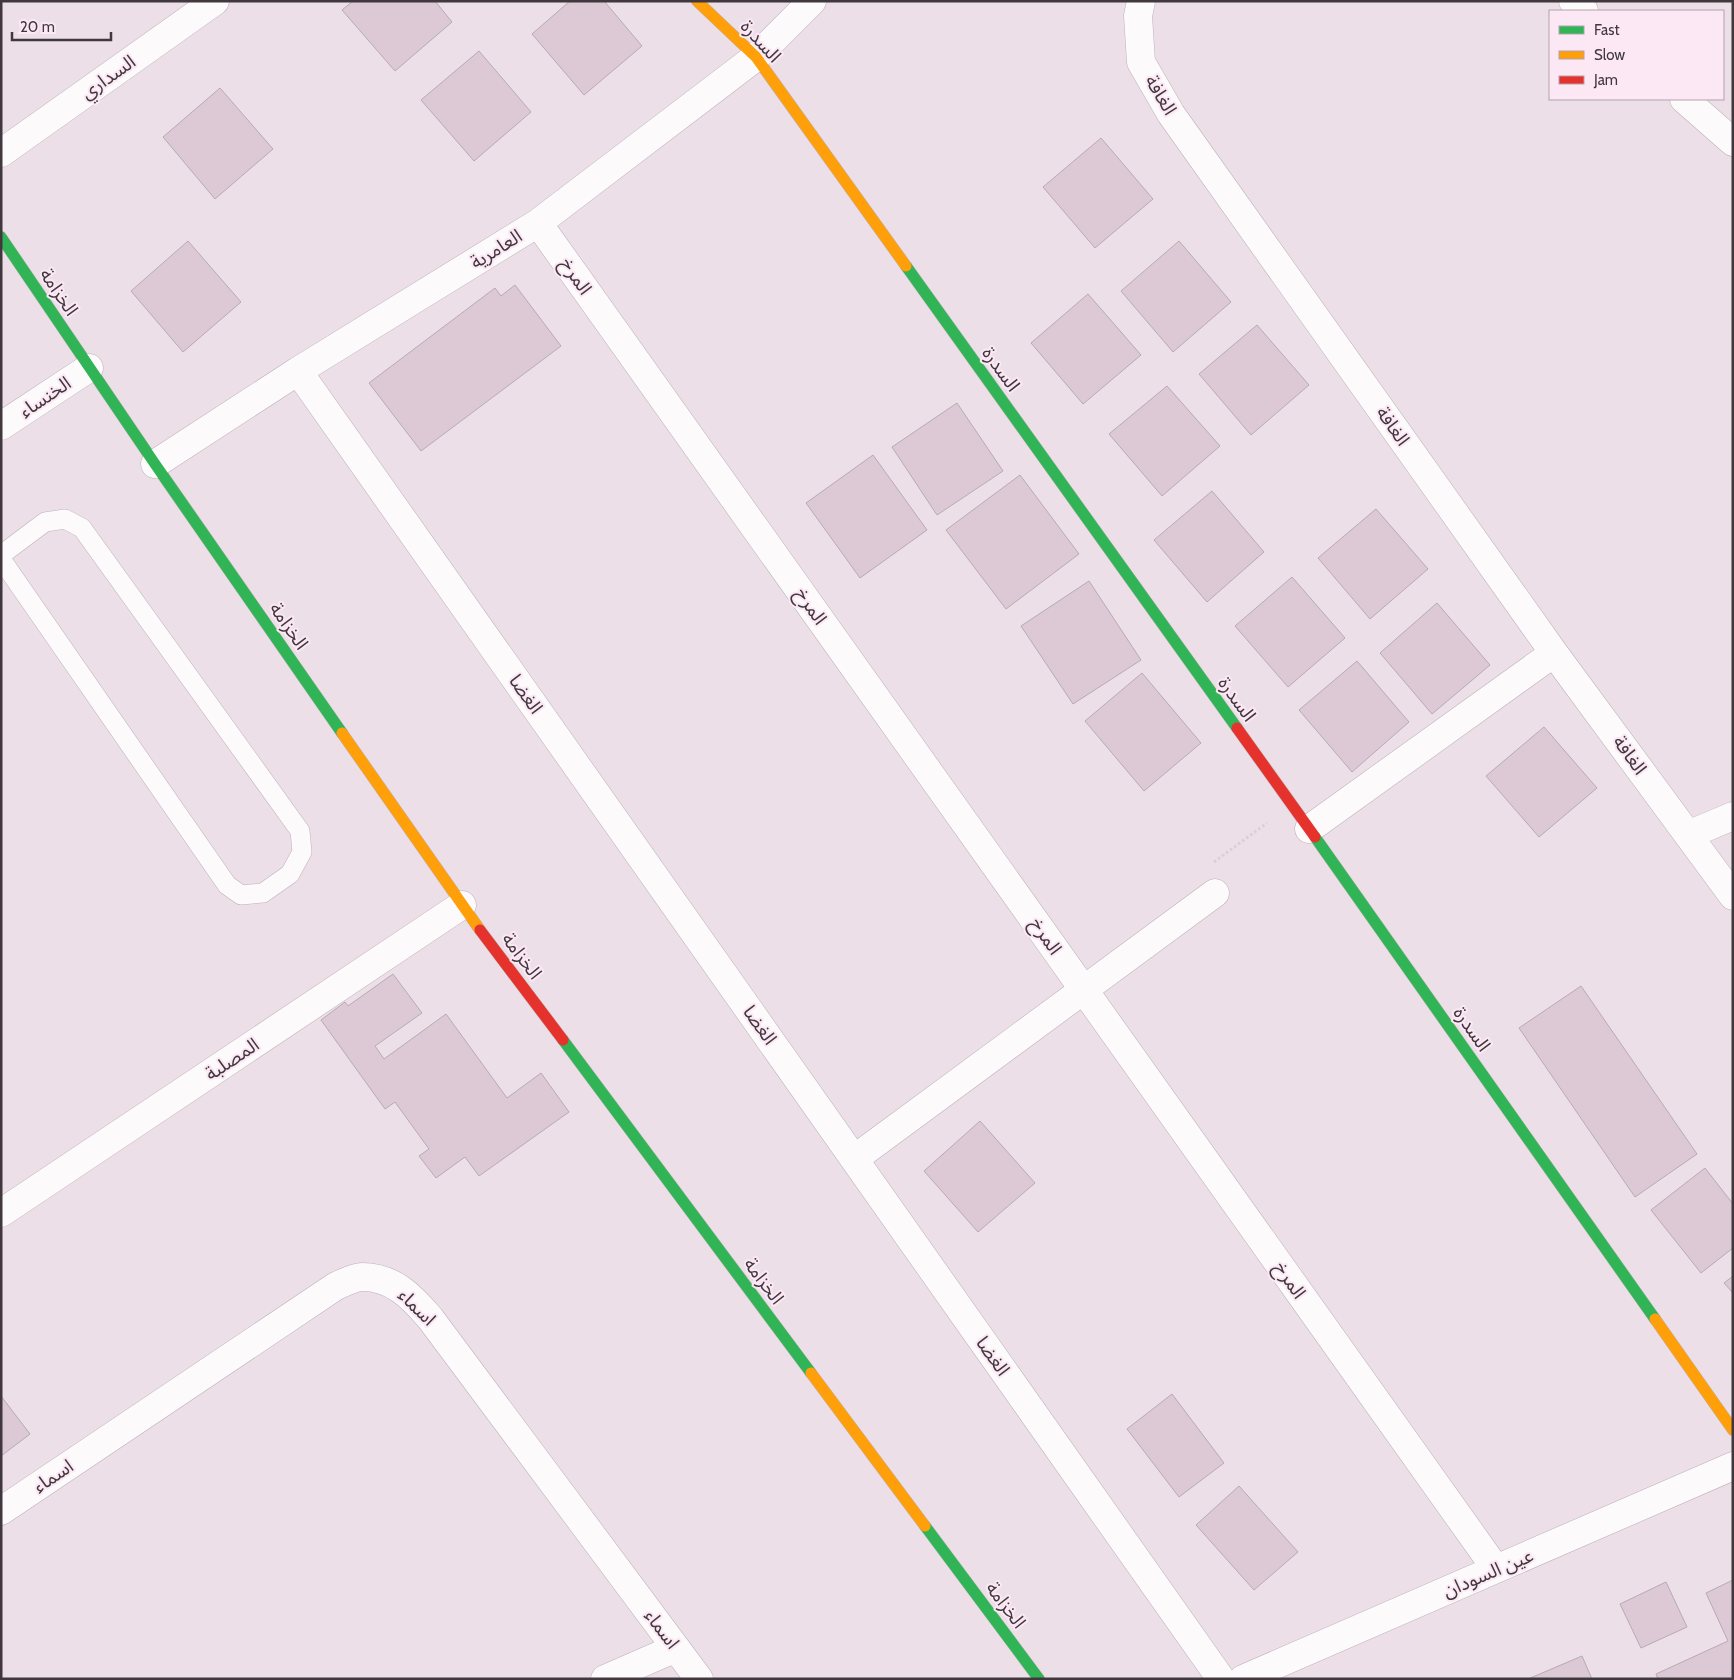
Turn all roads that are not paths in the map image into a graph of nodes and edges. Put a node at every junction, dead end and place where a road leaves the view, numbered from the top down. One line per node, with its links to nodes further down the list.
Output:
1 (216, 1): 10 (street, السداري)
2 (697, 1): 7 (street, السدرة)
3 (812, 1): 7 (street, العامرية)
4 (1141, 1): 19 (street, الغافة)
5 (1573, 1): 6 (street)
6 (1583, 10)
7 (756, 58): 11 (street, العامرية); 21 (street, السدرة)
8 (1685, 100): 9 (street)
9 (1733, 142)
10 (1, 153)
11 (538, 223): 14 (street, العامرية); 26 (street, المرخ)
12 (1, 237): 13 (street, الخزامة)
13 (89, 368): 15 (street, الخنساء); 16 (street, الخزامة)
14 (298, 371): 16 (street, العامرية); 27 (street, الغضا)
15 (1, 426)
16 (155, 464): 25 (street, الخزامة)
17 (1, 555): 18 (lane)
18 (1, 559)
19 (1554, 653): 21 (street); 22 (street, الغافة)
20 (1733, 816): 22 (street)
21 (1309, 830): 29 (street, السدرة)
22 (1688, 835): 24 (street, الغافة)
23 (1215, 893): 26 (street)
24 (1733, 896)
25 (462, 905): 28 (street, المصلبة); 36 (street, الخزامة)
26 (1084, 990): 27 (street); 32 (street, المرخ)
27 (854, 1159): 37 (street, الغضا)
28 (1, 1213)
29 (1733, 1430)
30 (1733, 1466): 32 (street, عين السودان)
31 (1, 1511): 33 (street, اسماء)
32 (1496, 1569): 38 (street, عين السودان)
33 (676, 1648): 34 (street); 35 (street, اسماء)
34 (605, 1679)
35 (699, 1679)
36 (1039, 1679)
37 (1221, 1679)
38 (1243, 1679)

